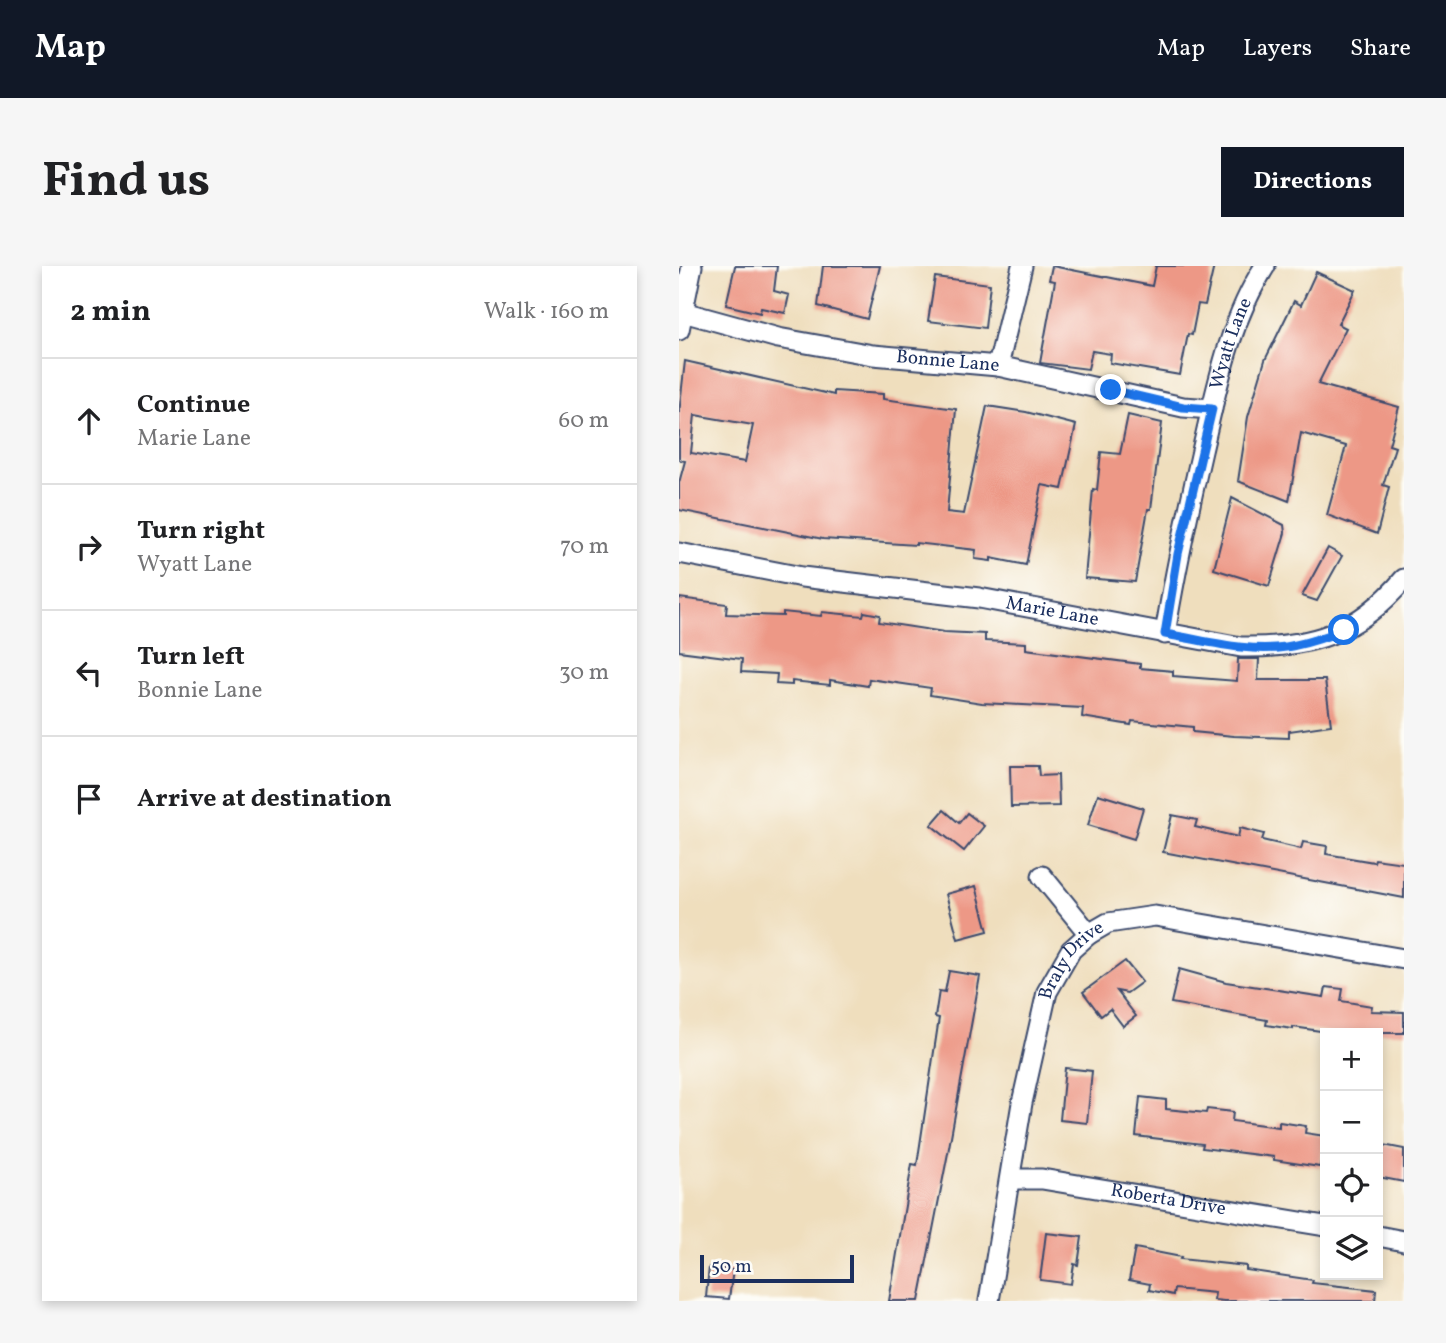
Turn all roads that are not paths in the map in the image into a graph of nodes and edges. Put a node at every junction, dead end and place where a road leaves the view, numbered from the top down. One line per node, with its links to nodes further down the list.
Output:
1 (692, 266): 4 (street)
2 (1022, 266): 5 (street)
3 (1265, 266): 6 (street, Wyatt Lane)
4 (681, 321): 5 (street, Bonnie Lane)
5 (998, 366): 6 (street, Bonnie Lane)
6 (1212, 409): 9 (street, Wyatt Lane)
7 (679, 552): 9 (street, Marie Lane)
8 (1404, 579): 9 (street, Marie Lane)
9 (1165, 634)
10 (1042, 876): 11 (street)
11 (1089, 934): 12 (street, Braly Drive); 13 (street, Braly Drive)
12 (1404, 959)
13 (1011, 1179): 14 (street, Roberta Drive); 17 (street, Braly Drive)
14 (1320, 1225)
15 (1383, 1237): 16 (street)
16 (1404, 1241)
17 (989, 1301)

